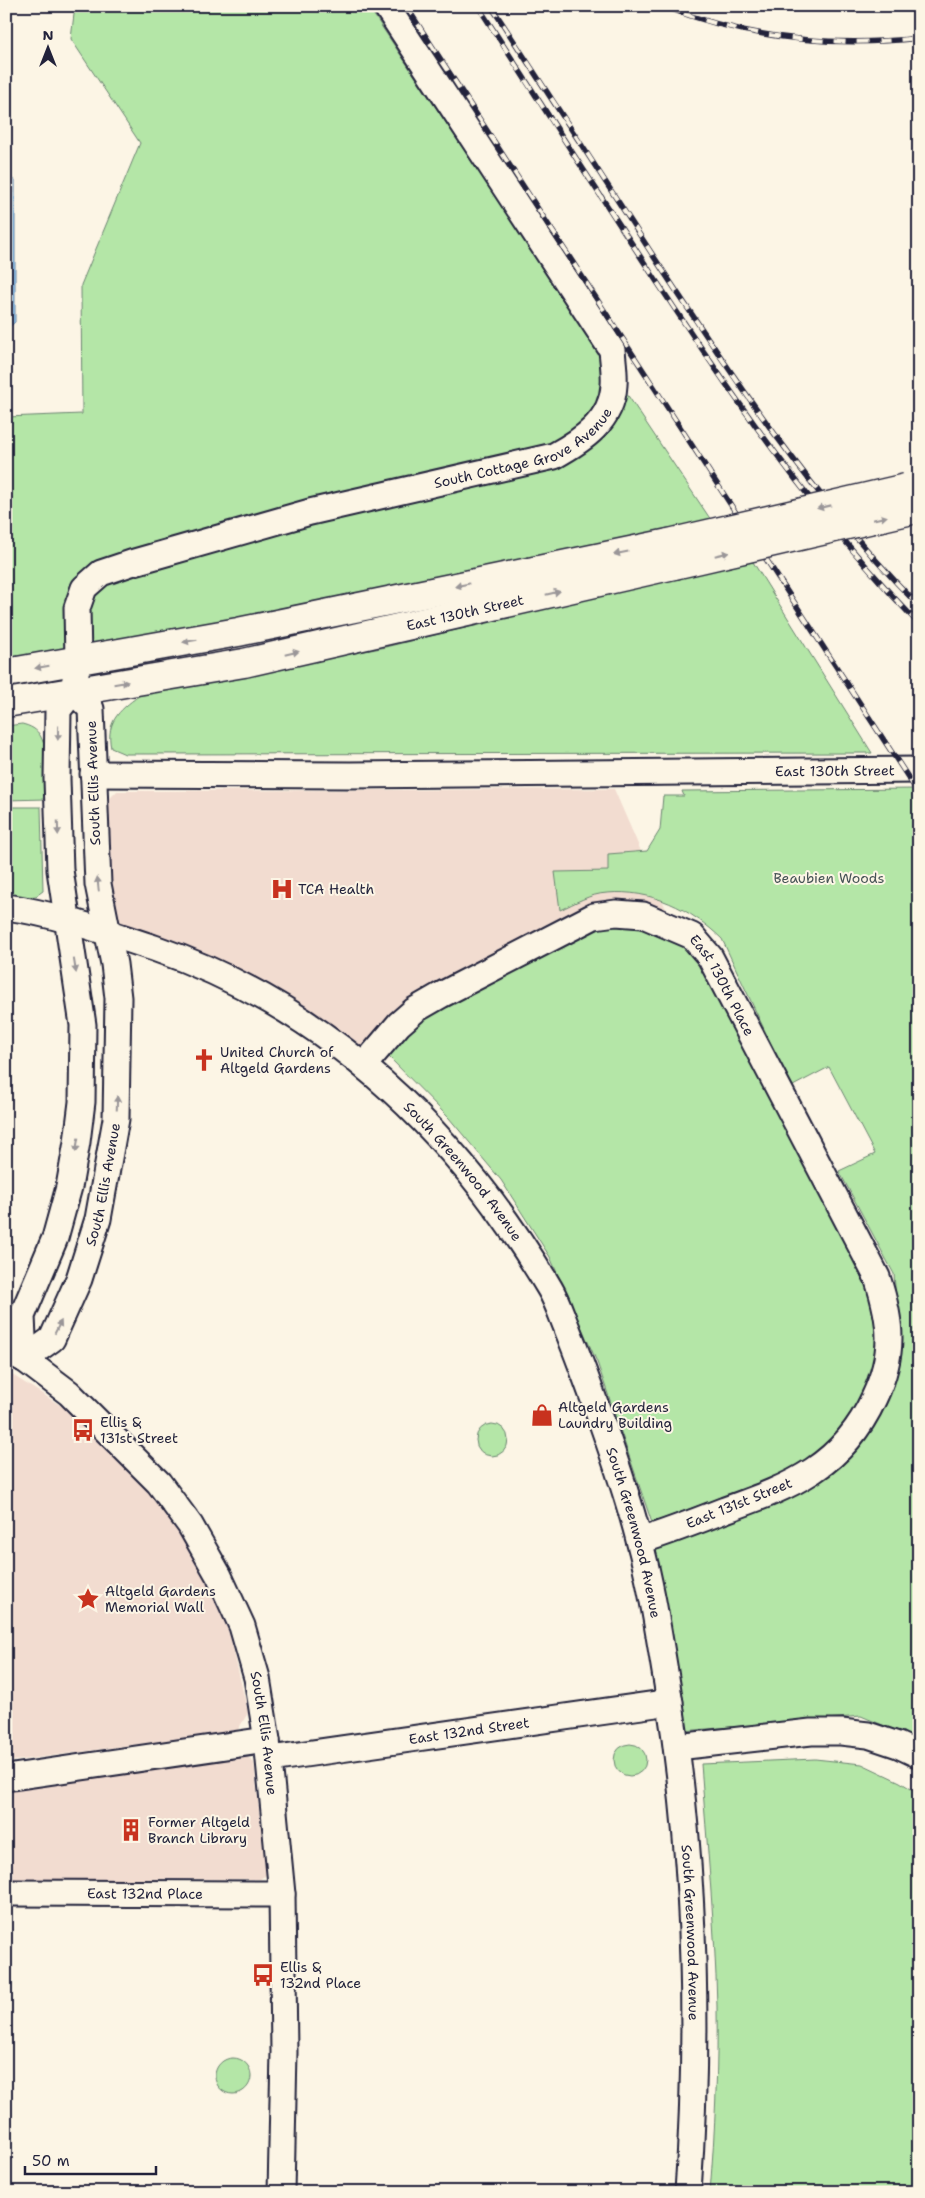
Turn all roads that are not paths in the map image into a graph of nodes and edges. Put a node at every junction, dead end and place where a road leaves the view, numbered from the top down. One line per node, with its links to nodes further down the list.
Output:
1 (386, 6): 4 (street, South Cottage Grove Avenue)
2 (914, 498): 3 (main road, East 130th Street, bridge)
3 (672, 554): 4 (main road, East 130th Street, one-way to 4); 6 (main road, East 130th Street, one-way to 3)
4 (78, 661): 5 (main road, East 130th Street, one-way to 5); 6 (street, South Cottage Grove Avenue)
5 (6, 673)
6 (73, 691): 7 (main road, East 130th Street); 9 (street, South Ellis Avenue); 11 (street, one-way to 11)
7 (6, 702)
8 (919, 770): 9 (street, East 130th Street)
9 (93, 774): 12 (street, South Ellis Avenue, one-way to 9)
10 (6, 907): 11 (street)
11 (67, 918): 12 (street); 14 (street, one-way to 14)
12 (106, 932): 13 (street, South Greenwood Avenue); 14 (street, South Ellis Avenue, one-way to 12)
13 (364, 1065): 15 (street, East 130th Place); 16 (street, South Greenwood Avenue)
14 (15, 1354): 19 (street, South Ellis Avenue)
15 (882, 1381): 16 (street, East 131st Street)
16 (640, 1541): 17 (street, South Greenwood Avenue)
17 (670, 1702): 18 (street, South Greenwood Avenue); 19 (street, East 132nd Street)
18 (677, 1747): 20 (street); 25 (street, South Greenwood Avenue)
19 (268, 1749): 21 (street, East 132nd Street); 23 (street, South Ellis Avenue)
20 (919, 1755)
21 (6, 1778)
22 (6, 1893): 23 (street, East 132nd Place)
23 (282, 1894): 24 (street, South Ellis Avenue)
24 (281, 2192)
25 (688, 2192)

